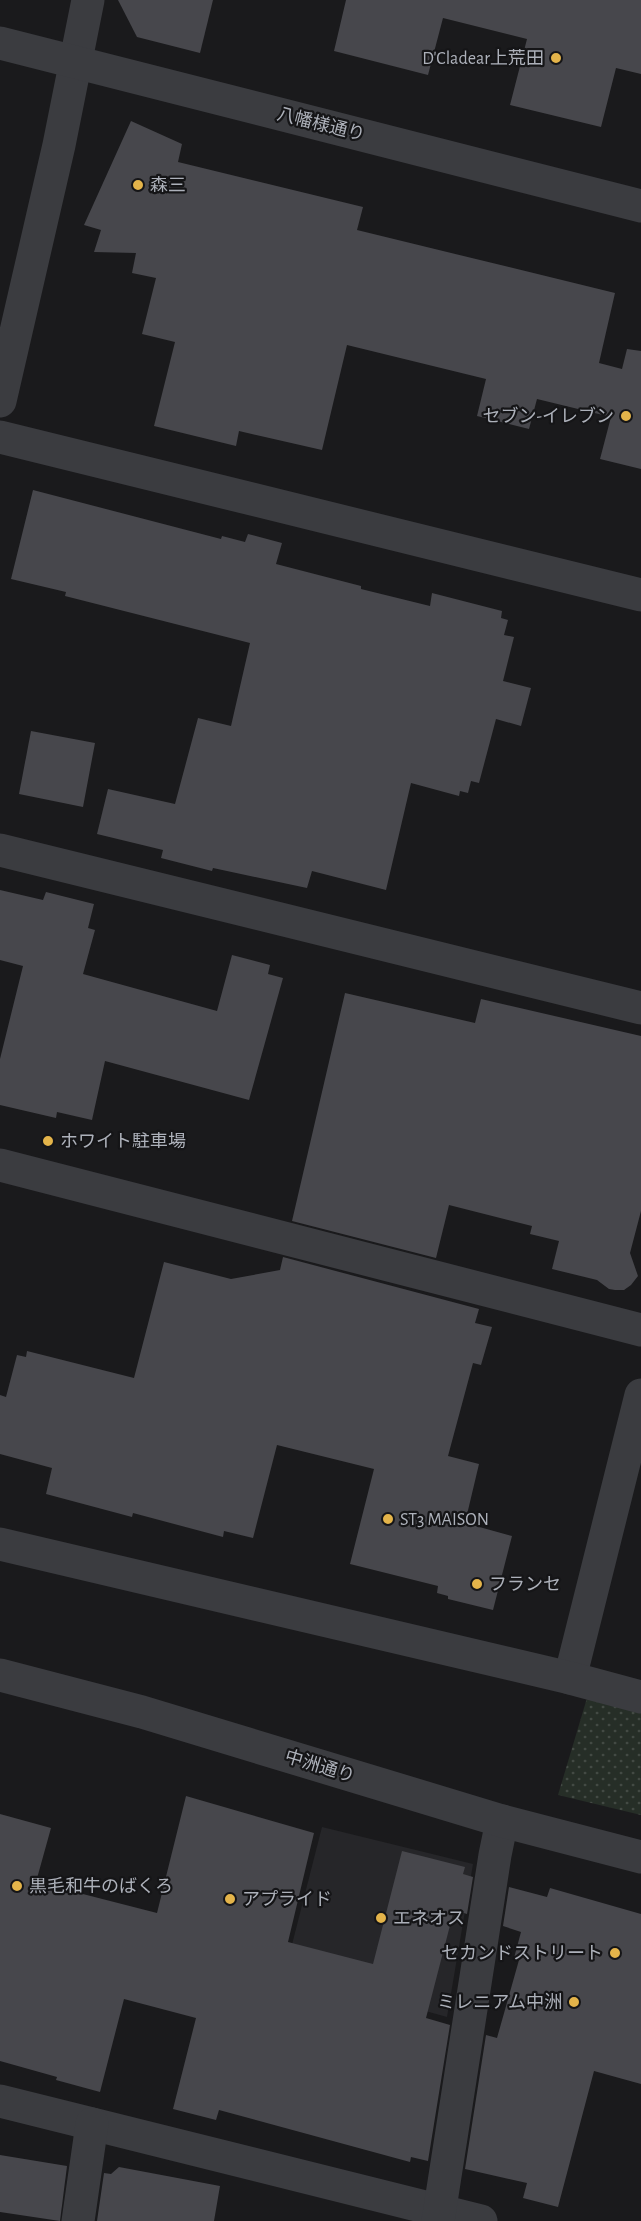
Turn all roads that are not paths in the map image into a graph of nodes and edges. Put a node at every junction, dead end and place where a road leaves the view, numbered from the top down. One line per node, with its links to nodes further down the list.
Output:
1 (88, 0): 3 (street)
2 (0, 43): 3 (street, 八幡様通り)
3 (77, 62): 4 (street, 八幡様通り); 5 (street)
4 (641, 206)
5 (0, 401)
6 (0, 437): 7 (street)
7 (641, 595)
8 (0, 850): 9 (street)
9 (641, 1008)
10 (0, 1165): 11 (street)
11 (641, 1330)
12 (641, 1395): 15 (street)
13 (0, 1544): 15 (street)
14 (0, 1675): 17 (street, 中洲通り)
15 (570, 1678): 16 (street)
16 (641, 1697)
17 (502, 1821): 18 (street, 中洲通り); 21 (street)
18 (641, 1857)
19 (0, 2101): 20 (street)
20 (92, 2124): 21 (street); 22 (street)
21 (439, 2216): 23 (street)
22 (78, 2221)
23 (481, 2221)

